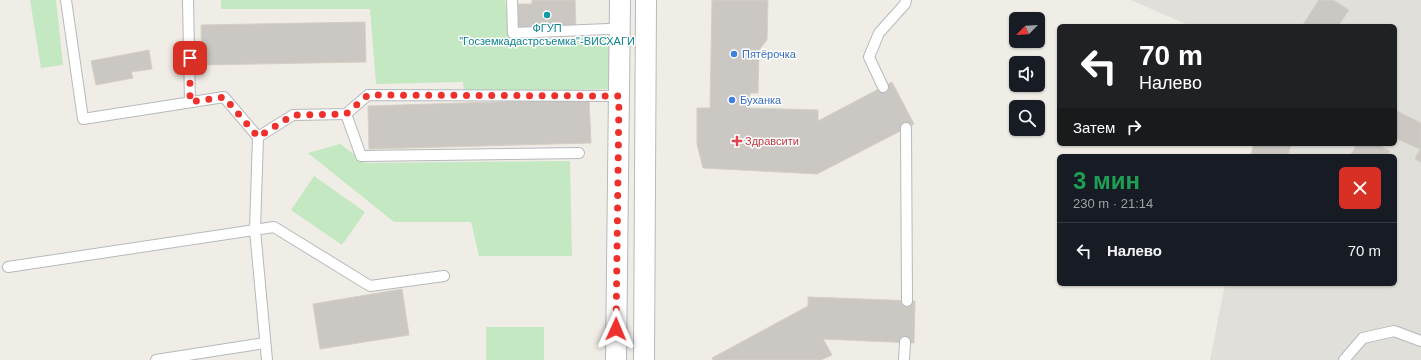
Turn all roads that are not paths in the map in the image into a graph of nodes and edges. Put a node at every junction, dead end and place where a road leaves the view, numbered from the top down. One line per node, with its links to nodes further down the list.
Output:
1 (66, 0): 10 (lane)
2 (188, 0): 10 (lane)
3 (512, 0): 7 (lane)
4 (620, 0): 9 (street)
5 (646, 0): 25 (street)
6 (906, 0): 8 (lane)
7 (608, 29)
8 (883, 87)
9 (619, 96): 11 (lane); 24 (street)
10 (190, 102): 13 (lane)
11 (346, 114): 13 (lane); 14 (lane)
12 (906, 128): 18 (lane)
13 (258, 137): 15 (lane)
14 (579, 153)
15 (255, 230): 16 (lane); 17 (lane); 21 (lane)
16 (8, 267)
17 (444, 276)
18 (907, 301)
19 (1421, 341): 27 (lane)
20 (904, 342): 26 (lane)
21 (265, 343): 22 (lane); 23 (lane)
22 (156, 360)
23 (267, 360)
24 (616, 360)
25 (644, 360)
26 (904, 360)
27 (1344, 360)

